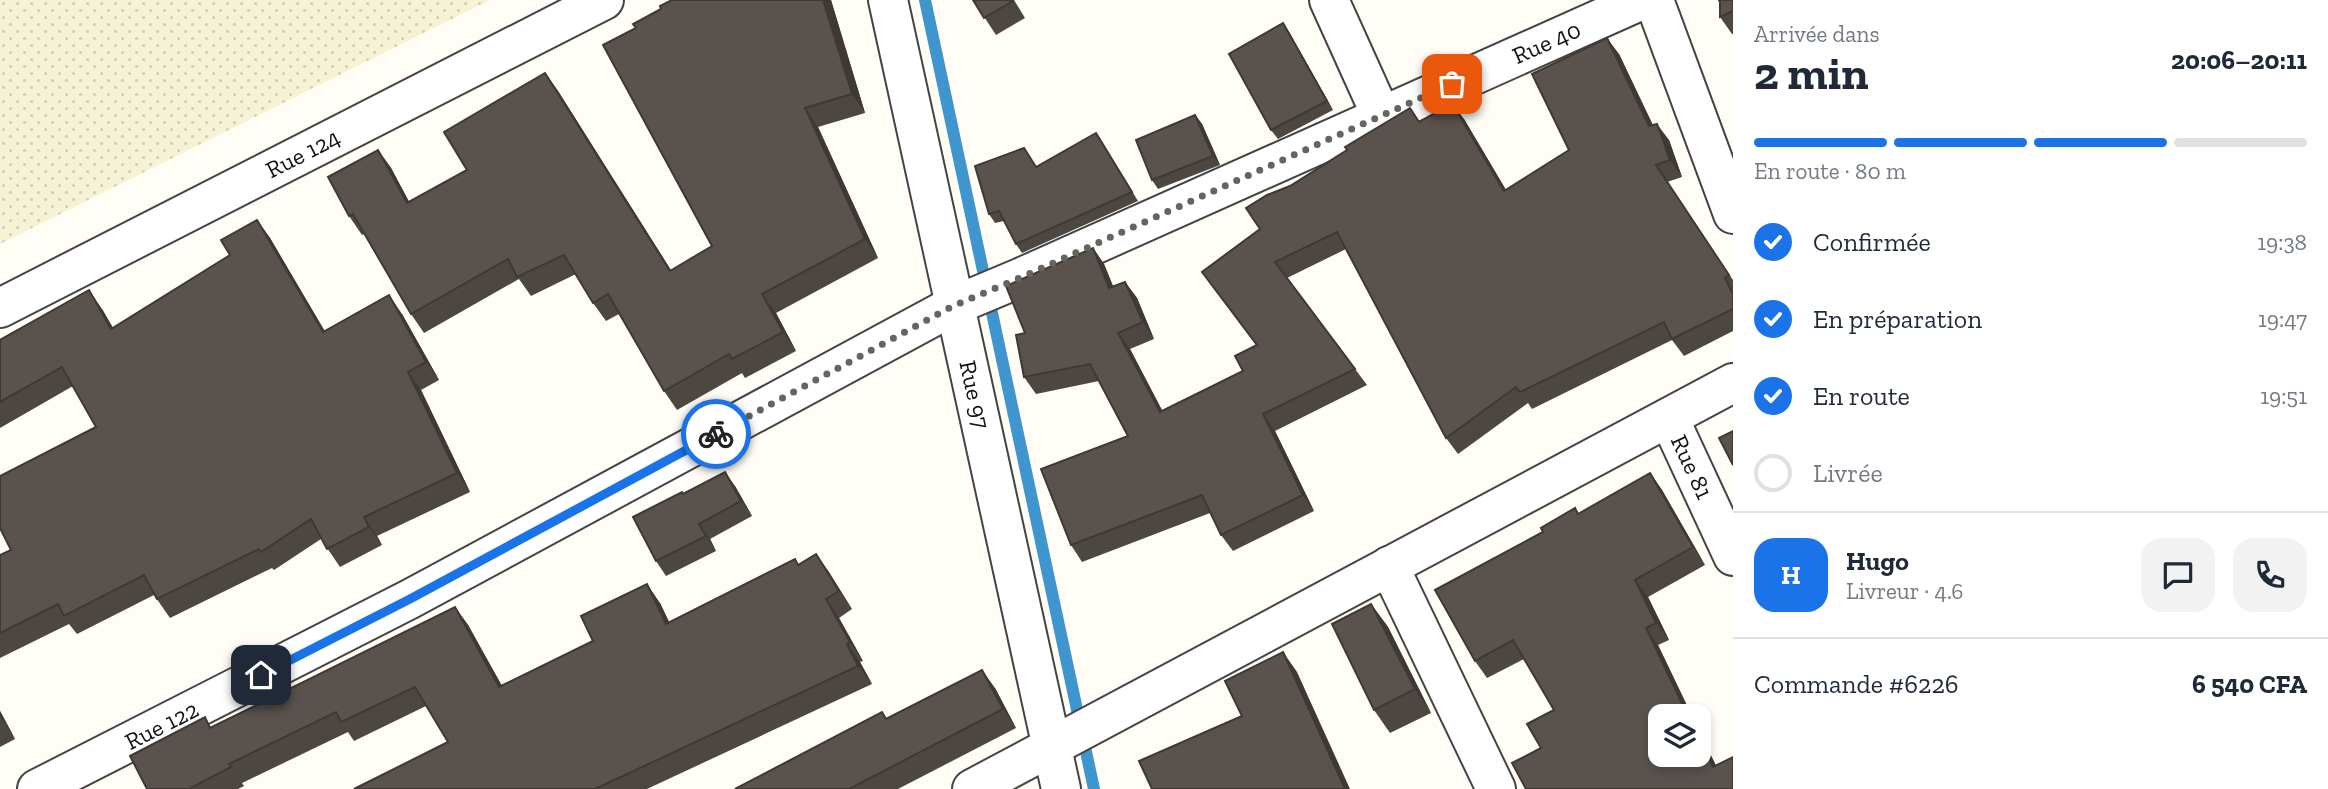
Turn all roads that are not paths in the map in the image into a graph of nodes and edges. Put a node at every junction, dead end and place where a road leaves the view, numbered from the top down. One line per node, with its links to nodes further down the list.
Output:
1 (604, 0): 9 (street, Rue 124)
2 (888, 0): 8 (street, Rue 97)
3 (1329, 0): 6 (street)
4 (1642, 0): 6 (street, Rue 40)
5 (1654, 0): 7 (street)
6 (1381, 115): 8 (street, Rue 40)
7 (1733, 214)
8 (953, 306): 14 (street, Rue 97); 15 (street, Rue 122)
9 (0, 308)
10 (1733, 383): 11 (street)
11 (1668, 418): 12 (street, Rue 81); 13 (street)
12 (1733, 556)
13 (1389, 566): 14 (street); 18 (street)
14 (1052, 748): 16 (street); 17 (street, Rue 97)
15 (37, 789)
16 (972, 789)
17 (1061, 789)
18 (1496, 789)

